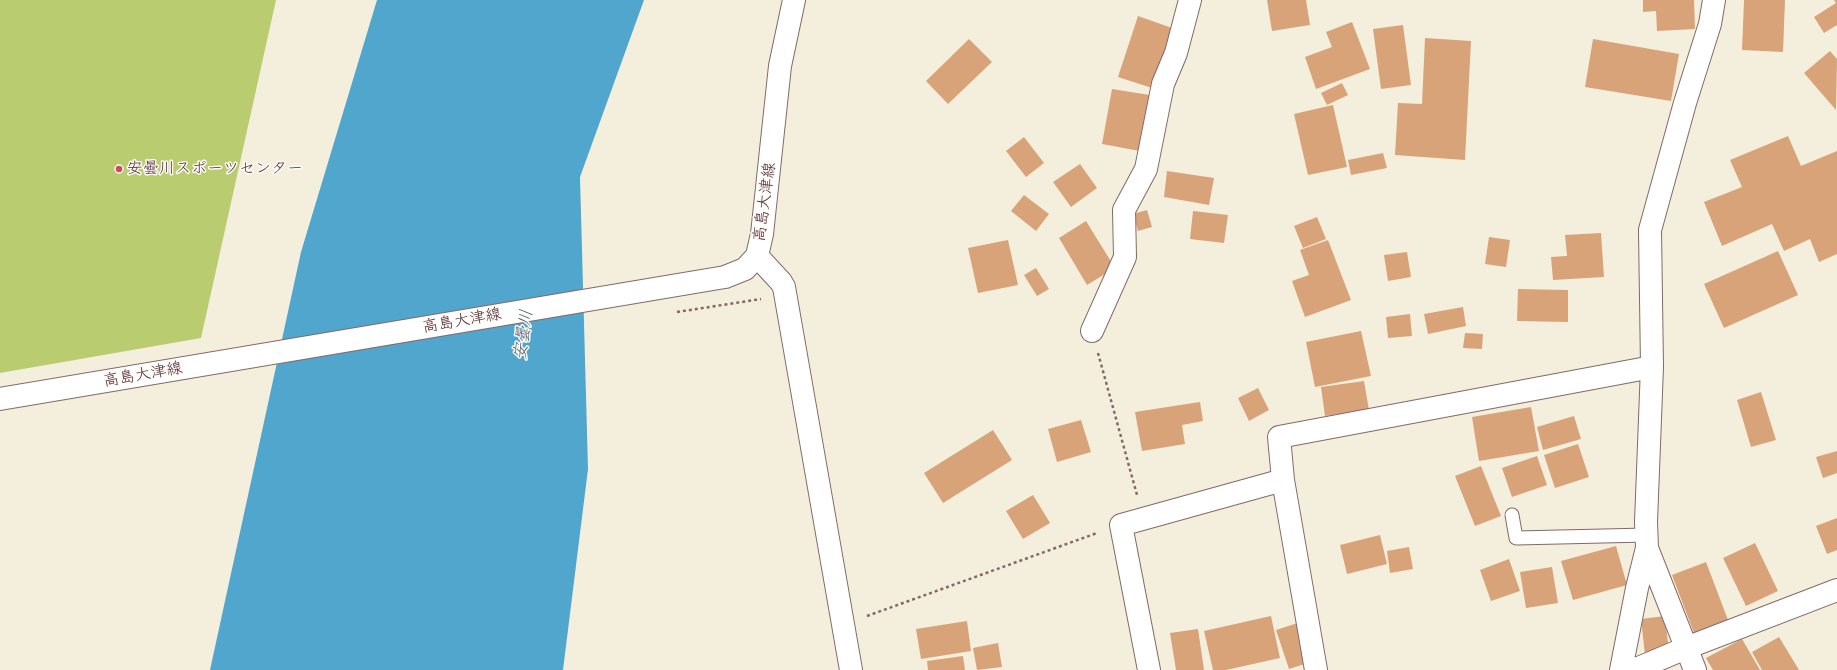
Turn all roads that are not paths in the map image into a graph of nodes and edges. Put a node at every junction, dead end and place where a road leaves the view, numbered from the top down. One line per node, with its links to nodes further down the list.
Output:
1 (794, 0): 4 (street, 高島大津線)
2 (1190, 0): 5 (street)
3 (1714, 0): 6 (street)
4 (757, 256): 7 (street, 高島大津線); 13 (street)
5 (1092, 331)
6 (1652, 367): 8 (street); 10 (street)
7 (0, 399)
8 (1283, 480): 14 (street); 15 (street)
9 (1512, 515): 10 (lane)
10 (1647, 542): 12 (street); 16 (street)
11 (1837, 590): 12 (street)
12 (1686, 648): 17 (street); 18 (street)
13 (851, 670)
14 (1149, 670)
15 (1316, 670)
16 (1621, 670)
17 (1634, 670)
18 (1695, 670)

